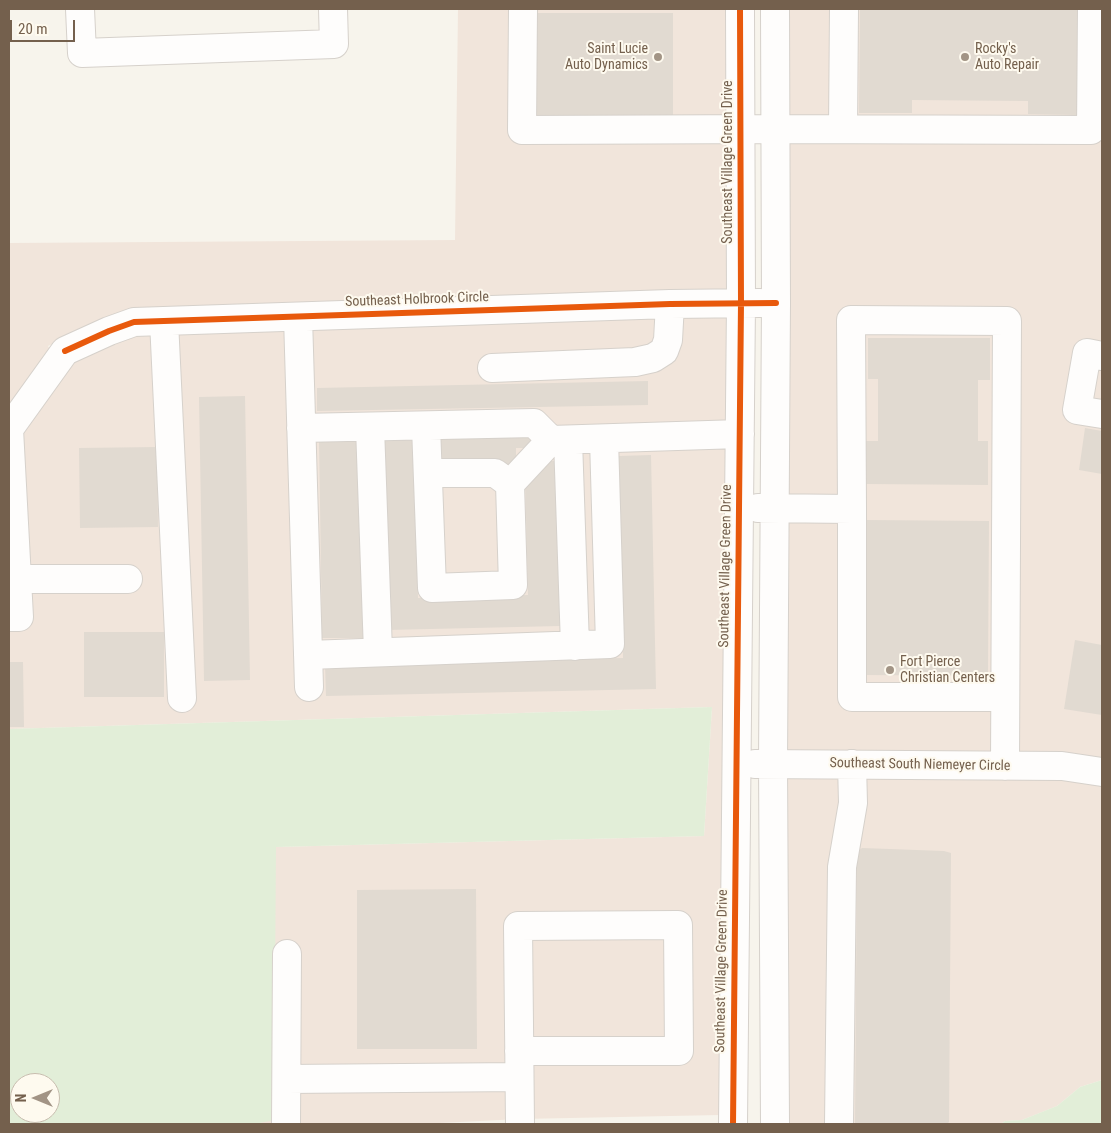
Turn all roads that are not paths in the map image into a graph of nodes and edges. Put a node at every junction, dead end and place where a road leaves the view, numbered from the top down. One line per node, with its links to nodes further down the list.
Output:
1 (80, 9): 2 (street)
2 (333, 9)
3 (523, 9): 8 (street)
4 (740, 9): 8 (street, Southeast Village Green Drive)
5 (775, 9): 9 (street)
6 (844, 9): 10 (street)
7 (1092, 9): 10 (street)
8 (741, 129): 9 (street); 11 (street, Southeast Village Green Drive)
9 (776, 129): 10 (street); 12 (street)
10 (843, 129)
11 (741, 303): 12 (street, Southeast Holbrook Circle); 13 (street, Southeast Holbrook Circle); 23 (street, Southeast Village Green Drive)
12 (776, 303): 29 (street)
13 (670, 304): 14 (street, Southeast Holbrook Circle); 17 (street)
14 (298, 317): 15 (street, Southeast Holbrook Circle); 21 (street)
15 (164, 321): 22 (street, Southeast Holbrook Circle); 39 (street)
16 (1102, 356): 18 (street)
17 (492, 368)
18 (1102, 414)
19 (426, 426): 20 (street); 25 (street); 26 (street)
20 (370, 427): 21 (street); 35 (street)
21 (301, 428): 36 (street)
22 (9, 429): 32 (street)
23 (740, 434): 24 (street); 28 (street, Southeast Village Green Drive)
24 (604, 438): 25 (street); 34 (street)
25 (559, 440): 27 (street); 34 (street)
26 (428, 473): 27 (street); 27 (street)
27 (510, 484)
28 (739, 507): 29 (street); 41 (street, Southeast Village Green Drive)
29 (775, 508): 30 (street); 40 (street)
30 (852, 509): 38 (street); 38 (street)
31 (128, 579): 32 (street)
32 (17, 580): 33 (street)
33 (9, 617)
34 (575, 646): 35 (street)
35 (378, 652): 36 (street)
36 (308, 655): 37 (street)
37 (309, 687)
38 (1005, 697): 43 (street)
39 (182, 698)
40 (773, 763): 41 (street, Southeast South Niemeyer Circle); 42 (street, Southeast South Niemeyer Circle); 51 (street)
41 (736, 764): 50 (street, Southeast Village Green Drive)
42 (852, 764): 43 (street, Southeast South Niemeyer Circle); 52 (street)
43 (1005, 766): 44 (street, Southeast South Niemeyer Circle)
44 (1102, 772)
45 (287, 954): 47 (street)
46 (520, 1064): 46 (street); 47 (street); 49 (street)
47 (287, 1079): 48 (street)
48 (286, 1124)
49 (520, 1124)
50 (733, 1124)
51 (775, 1124)
52 (838, 1124)

